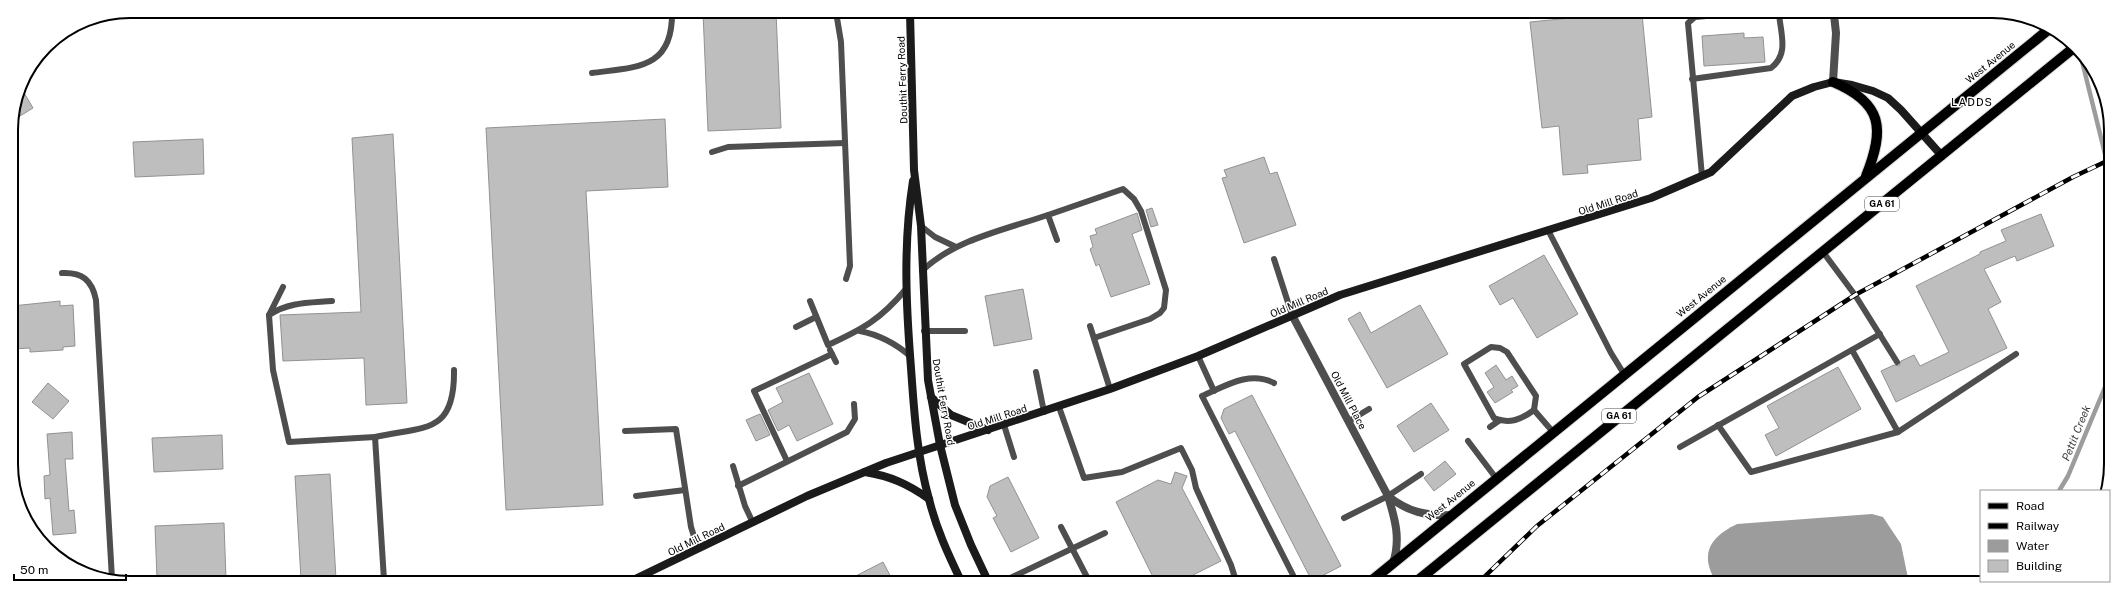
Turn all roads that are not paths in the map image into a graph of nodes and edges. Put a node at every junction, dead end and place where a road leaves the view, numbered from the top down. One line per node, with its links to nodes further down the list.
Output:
1 (672, 18): 9 (lane)
2 (837, 18): 13 (lane)
3 (910, 18): 16 (street, Douthit Ferry Road)
4 (1695, 18): 10 (lane)
5 (1779, 18): 10 (lane)
6 (1834, 18): 11 (street)
7 (2046, 32): 12 (main road, West Avenue / GA 61)
8 (2070, 51): 15 (main road, GA 61)
9 (592, 73)
10 (1692, 79): 17 (lane)
11 (1833, 82): 12 (street, Old Mill Road); 17 (street, Old Mill Road); 18 (main road)
12 (1922, 133): 15 (street, Old Mill Road); 18 (main road, West Avenue / GA 61)
13 (845, 143): 14 (lane); 28 (lane)
14 (712, 152)
15 (1942, 156): 24 (main road, GA 61)
16 (914, 170): 20 (street, Douthit Ferry Road); 30 (street, Douthit Ferry Road)
17 (1702, 176): 21 (street, Old Mill Road)
18 (1866, 178): 53 (main road, West Avenue / GA 61)
19 (1048, 215): 22 (lane); 23 (lane); 42 (lane)
20 (921, 226): 23 (lane); 26 (street, Douthit Ferry Road)
21 (1548, 230): 34 (street, Old Mill Road); 53 (lane)
22 (1057, 240)
23 (956, 247): 26 (lane)
24 (1823, 252): 41 (lane); 106 (main road, GA 61)
25 (1274, 259): 34 (lane)
26 (922, 271): 39 (street, Douthit Ferry Road)
27 (62, 273): 96 (lane)
28 (846, 279)
29 (283, 287): 33 (lane)
30 (906, 289): 38 (lane); 47 (street, Douthit Ferry Road)
31 (332, 301): 33 (lane)
32 (810, 301): 35 (lane)
33 (269, 315): 72 (lane)
34 (1292, 315): 48 (street, Old Mill Road); 64 (street, Old Mill Place)
35 (816, 318): 36 (lane); 43 (lane)
36 (796, 326)
37 (1090, 326): 42 (lane)
38 (860, 331): 43 (lane); 47 (lane)
39 (924, 331): 40 (lane); 57 (street, Douthit Ferry Road)
40 (965, 331)
41 (1880, 334): 44 (lane); 50 (lane)
42 (1094, 338): 55 (lane)
43 (828, 345): 45 (lane)
44 (1852, 350): 66 (lane); 71 (lane)
45 (832, 354): 49 (lane); 78 (lane)
46 (2016, 354): 71 (lane)
47 (910, 356): 76 (street, Douthit Ferry Road)
48 (1198, 356): 55 (street, Old Mill Road); 56 (lane)
49 (836, 362)
50 (1897, 362)
51 (454, 370): 72 (lane)
52 (1036, 372): 62 (lane)
53 (1624, 374): 70 (main road, West Avenue / GA 61)
54 (1274, 383): 56 (lane)
55 (1110, 389): 59 (street, Old Mill Road)
56 (1214, 391): 104 (lane)
57 (930, 396): 68 (street); 74 (street, Douthit Ferry Road)
58 (854, 404): 78 (lane)
59 (1059, 407): 62 (street, Old Mill Road); 103 (lane)
60 (1369, 409): 64 (lane)
61 (1534, 410): 63 (lane); 63 (lane); 70 (lane)
62 (1044, 412): 65 (street, Old Mill Road)
63 (1497, 419): 67 (lane)
64 (1349, 421): 86 (street, Old Mill Place)
65 (1004, 425): 68 (street, Old Mill Road); 77 (lane)
66 (1718, 425): 71 (lane); 75 (lane)
67 (1490, 426)
68 (988, 430): 74 (street, Old Mill Road)
69 (625, 431): 84 (lane)
70 (1553, 432): 82 (main road, West Avenue / GA 61)
71 (1898, 432)
72 (375, 437): 97 (lane)
73 (1468, 441): 82 (lane)
74 (940, 445): 76 (street, Old Mill Road); 100 (street, Douthit Ferry Road)
75 (1680, 447)
76 (920, 452): 80 (street, Old Mill Road); 87 (street, Douthit Ferry Road)
77 (1014, 457)
78 (787, 461): 83 (lane)
79 (733, 466): 83 (lane)
80 (864, 472): 87 (street); 90 (street, Old Mill Road)
81 (1421, 474): 86 (lane)
82 (1496, 478): 88 (main road, West Avenue / GA 61)
83 (738, 486): 90 (lane)
84 (685, 490): 85 (lane); 94 (lane)
85 (636, 496)
86 (1388, 496): 88 (street, Old Mill Place); 89 (lane); 95 (street, Old Mill Place)
87 (928, 499): 99 (street, Douthit Ferry Road)
88 (1451, 515): 95 (main road, West Avenue / GA 61)
89 (1344, 518)
90 (753, 523): 94 (street, Old Mill Road)
91 (1061, 527): 93 (lane)
92 (1105, 533): 93 (lane)
93 (1072, 549): 101 (lane); 102 (lane)
94 (698, 550): 98 (street, Old Mill Road)
95 (1393, 563): 105 (main road, West Avenue / GA 61)
96 (112, 574)
97 (384, 576)
98 (642, 576)
99 (959, 576)
100 (986, 576)
101 (1015, 576)
102 (1087, 576)
103 (1235, 576)
104 (1293, 576)
105 (1377, 576)
106 (1423, 576)

